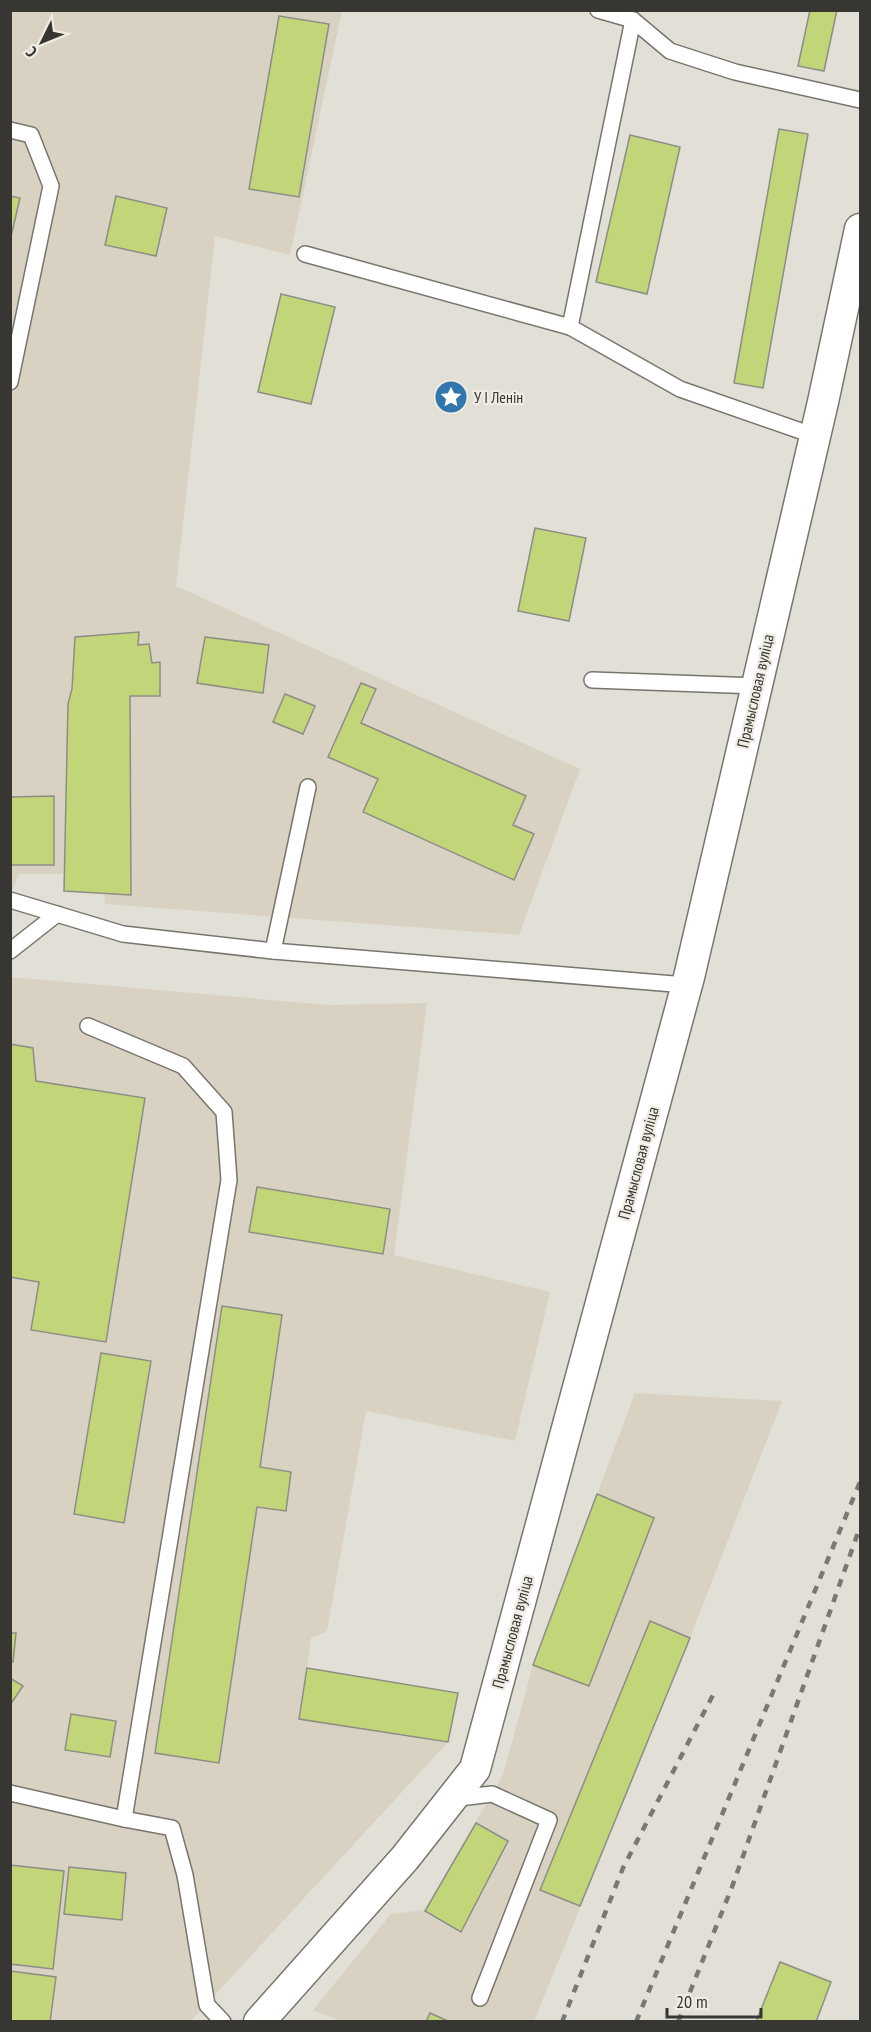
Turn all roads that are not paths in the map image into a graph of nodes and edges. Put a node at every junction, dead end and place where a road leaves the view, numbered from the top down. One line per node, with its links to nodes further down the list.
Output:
1 (598, 10): 2 (lane)
2 (633, 20): 3 (lane); 7 (lane)
3 (861, 100)
4 (10, 130): 8 (lane)
5 (861, 229): 9 (street, Прамысловая вуліца)
6 (304, 254): 7 (lane)
7 (570, 327): 9 (lane)
8 (10, 382)
9 (815, 435): 11 (street, Прамысловая вуліца)
10 (592, 680): 11 (lane)
11 (757, 686): 17 (street, Прамысловая вуліца)
12 (308, 787): 16 (lane)
13 (10, 900): 14 (lane)
14 (57, 914): 15 (lane); 16 (lane)
15 (10, 951)
16 (273, 951): 17 (lane)
17 (687, 985): 20 (street, Прамысловая вуліца)
18 (88, 1026): 21 (lane)
19 (10, 1793): 21 (lane)
20 (451, 1799): 22 (lane); 24 (street, Прамысловая вуліца)
21 (124, 1819): 23 (lane)
22 (480, 1998)
23 (223, 2022)
24 (259, 2022)

